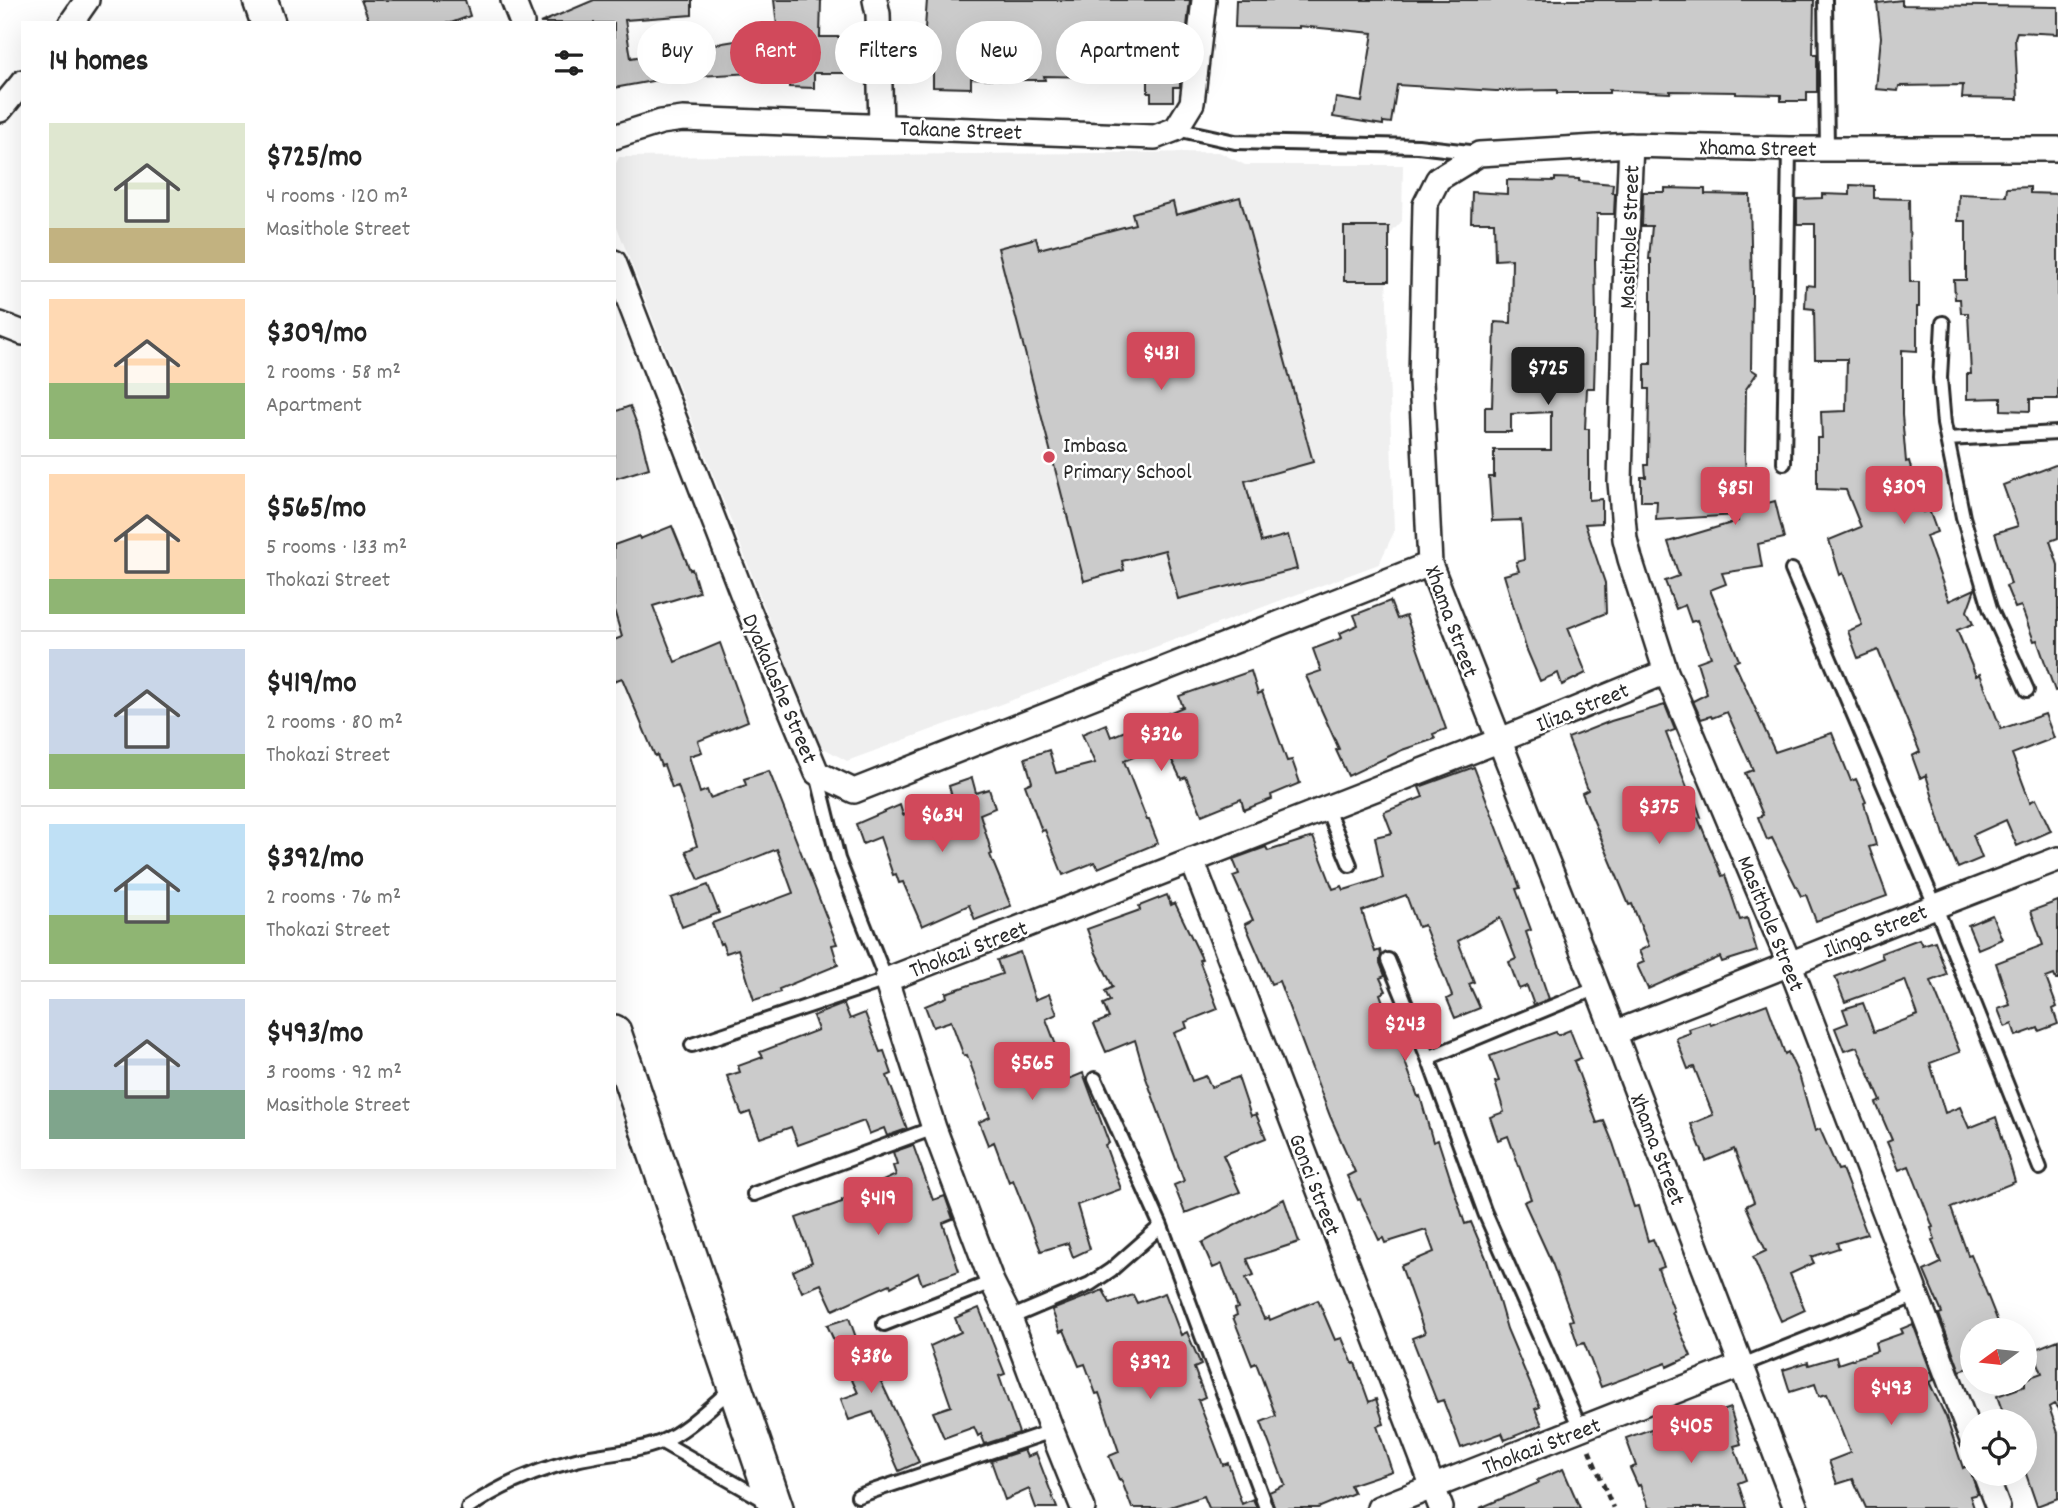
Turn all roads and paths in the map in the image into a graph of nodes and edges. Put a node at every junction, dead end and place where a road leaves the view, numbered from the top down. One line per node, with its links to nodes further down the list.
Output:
1 (87, 0): 7 (street)
2 (260, 0): 8 (main road)
3 (513, 0): 9 (street)
4 (874, 0): 12 (street)
5 (1204, 0): 13 (street)
6 (1825, 0): 16 (lane)
7 (72, 21)
8 (267, 21)
9 (521, 21)
10 (21, 84): 11 (street)
11 (0, 110)
12 (881, 125): 13 (street, Takane Street); 14 (street, Takane Street)
13 (1176, 129): 19 (lane)
14 (616, 136)
15 (1631, 145): 17 (street, Xhama Street); 19 (street, Xhama Street); 29 (street, Masithole Street)
16 (1827, 148): 17 (street, Xhama Street); 18 (street, Xhama Street)
17 (1789, 149): 26 (lane)
18 (2058, 149)
19 (1479, 154): 27 (street, Xhama Street)
20 (616, 267): 32 (street, Dyakalashe Street)
21 (1942, 323): 25 (lane)
22 (0, 324): 23 (street)
23 (21, 332)
24 (2058, 433): 25 (lane)
25 (1947, 439): 30 (lane)
26 (1784, 463)
27 (1430, 564): 31 (street, Xhama Street); 32 (street, Dyakalashe Street)
28 (1792, 570): 37 (lane)
29 (1666, 671): 31 (street, Iliza Street); 39 (street, Masithole Street)
30 (2027, 691)
31 (1498, 741): 33 (street, Thokazi Street); 41 (street, Xhama Street)
32 (817, 773): 40 (lane)
33 (1326, 807): 35 (street, Thokazi Street); 36 (lane)
34 (2058, 859): 37 (street, Ilinga Street)
35 (1192, 860): 40 (street, Thokazi Street); 62 (street, Gonci Street)
36 (1350, 865)
37 (1935, 905): 39 (street, Ilinga Street); 48 (lane)
38 (1388, 960): 45 (lane)
39 (1790, 965): 42 (street, Ilinga Street); 52 (street, Masithole Street)
40 (886, 980): 44 (lane); 47 (street, Thokazi Street)
41 (1597, 988): 42 (street, Xhama Street); 45 (lane)
42 (1614, 1033): 55 (street, Xhama Street)
43 (616, 1038): 56 (main road)
44 (692, 1045)
45 (1429, 1058): 58 (lane)
46 (1095, 1079): 50 (lane)
47 (934, 1128): 49 (lane); 51 (street, Thokazi Street)
48 (2040, 1168)
49 (754, 1194)
50 (1161, 1226): 53 (lane); 67 (lane)
51 (992, 1282): 53 (street, Thokazi Street); 54 (lane)
52 (1917, 1295): 55 (lane); 57 (street, Masithole Street)
53 (1010, 1318): 59 (street, Thokazi Street)
54 (884, 1324)
55 (1742, 1365): 58 (street, Thokazi Street); 71 (street, Xhama Street)
56 (734, 1386): 60 (lane); 64 (main road)
57 (1960, 1409)
58 (1581, 1430): 62 (street, Thokazi Street); 70 (path)
59 (1052, 1431): 63 (lane); 66 (street, Thokazi Street)
60 (662, 1441): 64 (lane); 65 (lane)
61 (1990, 1486): 72 (street)
62 (1432, 1487): 68 (street, Thokazi Street); 69 (street, Gonci Street)
63 (858, 1496)
64 (776, 1507)
65 (468, 1508)
66 (1083, 1508)
67 (1266, 1508)
68 (1379, 1508)
69 (1441, 1508)
70 (1613, 1508)
71 (1796, 1508)
72 (1998, 1508)

